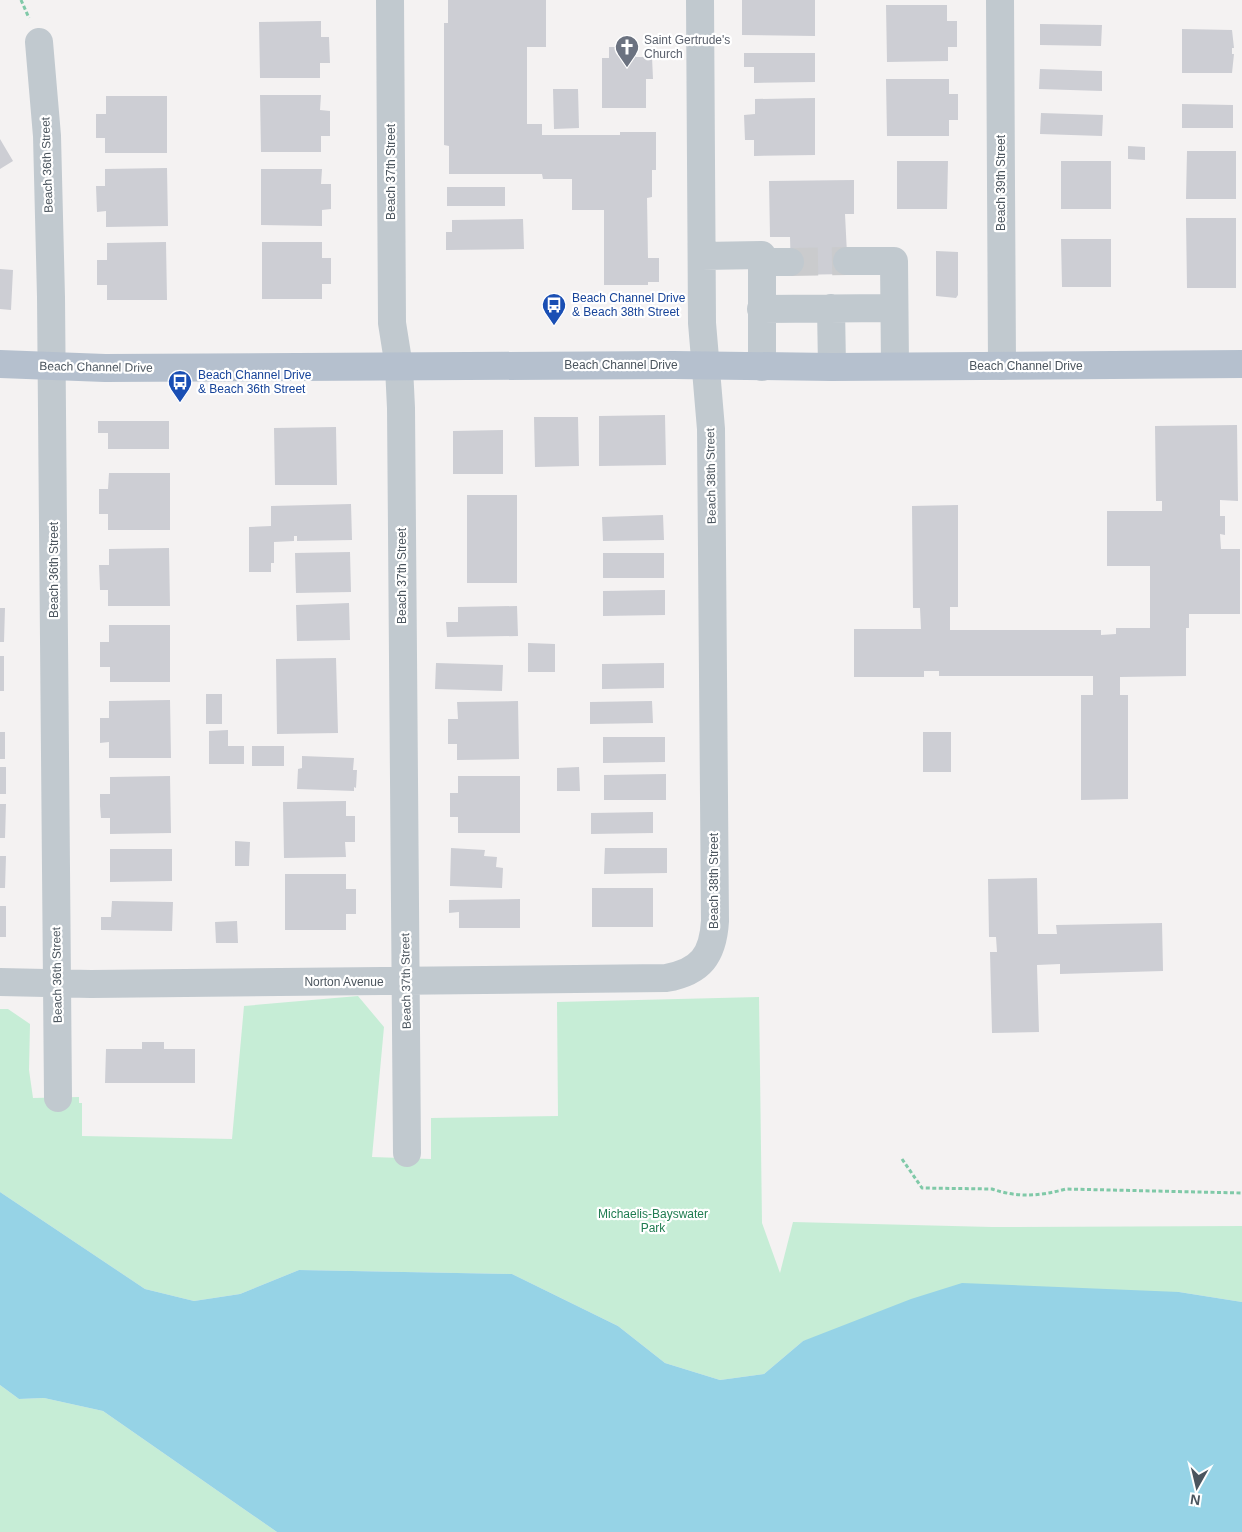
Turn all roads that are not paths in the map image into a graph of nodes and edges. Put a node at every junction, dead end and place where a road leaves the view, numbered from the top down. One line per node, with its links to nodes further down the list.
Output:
1 (390, 0): 17 (street, Beach 37th Street)
2 (700, 0): 5 (street, Beach 38th Street)
3 (1000, 0): 15 (street, Beach 39th Street)
4 (39, 42): 16 (street, Beach 36th Street)
5 (702, 256): 7 (street); 18 (street, Beach 38th Street)
6 (847, 261): 10 (street)
7 (762, 262): 8 (street); 11 (street)
8 (790, 262)
9 (831, 308): 10 (street); 11 (street); 20 (street)
10 (894, 308): 14 (street)
11 (762, 309): 19 (street)
12 (0, 364): 16 (main road, Beach Channel Drive)
13 (1242, 364): 15 (main road, Beach Channel Drive)
14 (895, 366): 15 (main road, Beach Channel Drive); 20 (main road, Beach Channel Drive)
15 (1002, 366)
16 (52, 367): 17 (main road, Beach Channel Drive); 24 (street, Beach 36th Street)
17 (399, 367): 18 (main road, Beach Channel Drive); 23 (street, Beach 37th Street)
18 (705, 367): 19 (main road, Beach Channel Drive); 21 (street, Beach 38th Street)
19 (762, 367): 20 (main road, Beach Channel Drive)
20 (832, 367)
21 (708, 952): 23 (street, Norton Avenue)
22 (0, 982): 24 (street, Norton Avenue)
23 (406, 982): 24 (street, Norton Avenue); 26 (street, Beach 37th Street)
24 (56, 985): 25 (street, Beach 36th Street)
25 (58, 1098)
26 (407, 1153)

